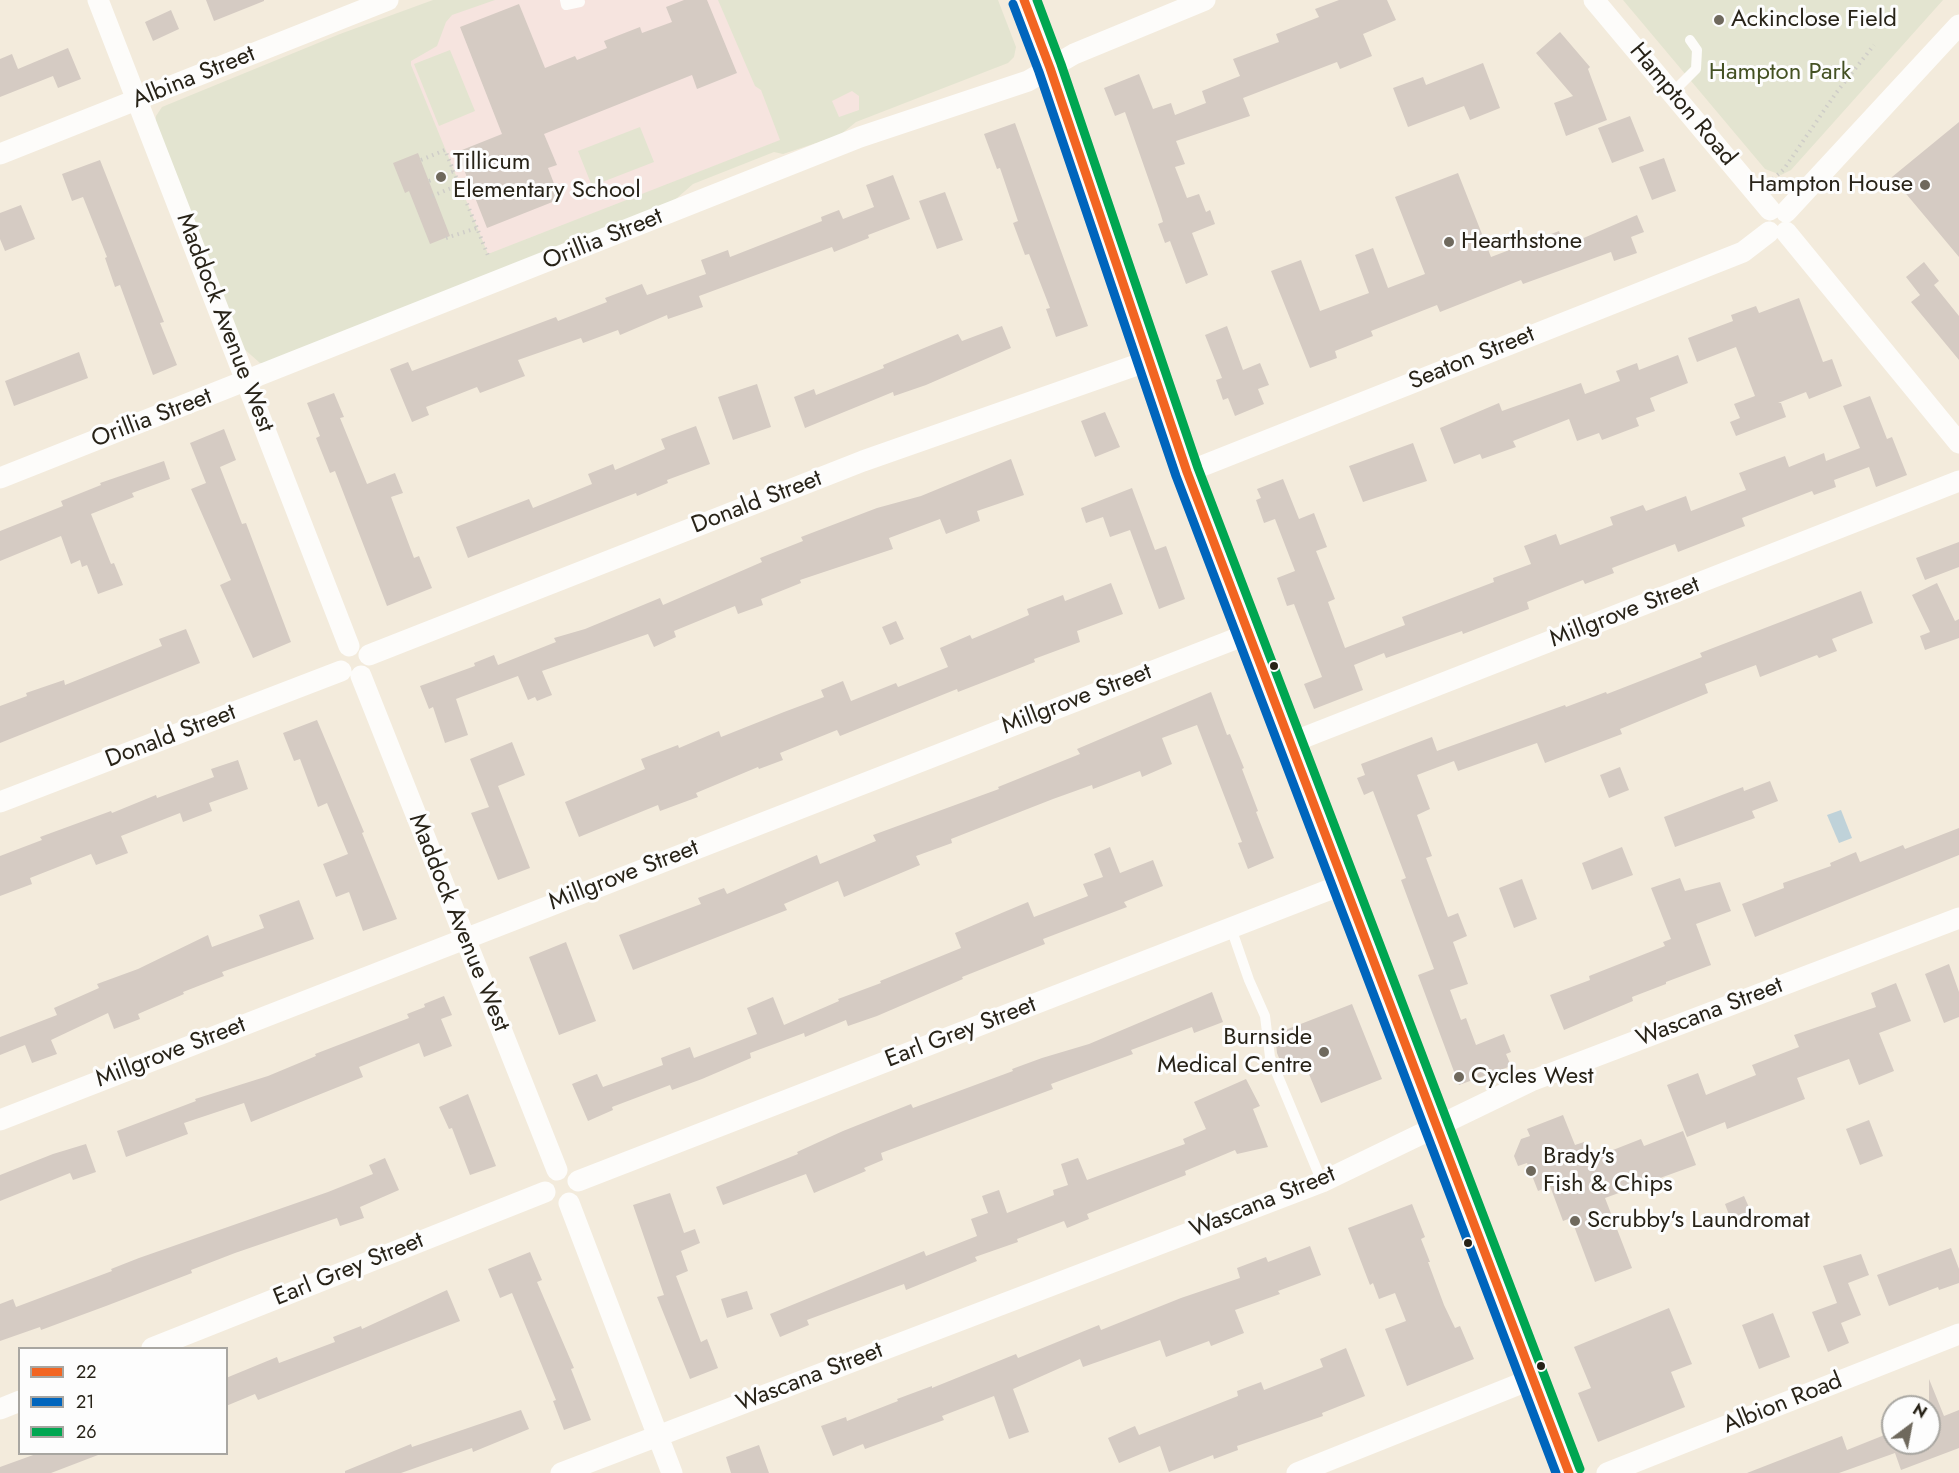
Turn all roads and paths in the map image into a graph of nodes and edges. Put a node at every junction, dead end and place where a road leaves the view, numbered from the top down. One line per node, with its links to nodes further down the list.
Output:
1 (98, 0): 14 (street, Maddock Avenue West)
2 (388, 0): 14 (street, Albina Street)
3 (565, 0): 8 (lane)
4 (1024, 0): 12 (main road)
5 (1032, 0): 12 (main road)
6 (1205, 0): 12 (street, Orillia Street)
7 (1594, 0): 13 (street, Hampton Road)
8 (580, 2)
9 (1959, 25): 22 (street)
10 (1690, 40): 13 (lane)
11 (1874, 45): 18 (path)
12 (1050, 68): 26 (main road); 27 (street, Orillia Street)
13 (1672, 93): 22 (street, Hampton Road)
14 (137, 100): 15 (street, Albina Street); 27 (street, Maddock Avenue West)
15 (0, 154)
16 (421, 160): 17 (path)
17 (454, 171): 19 (path); 20 (path)
18 (1773, 179)
19 (429, 181)
20 (459, 185): 21 (path); 23 (path)
21 (432, 196)
22 (1773, 226): 28 (street, Hampton Road); 29 (street, Seaton Street)
23 (477, 228): 24 (path); 25 (path)
24 (446, 238)
25 (489, 258)
26 (1148, 361): 29 (main road); 34 (street, Donald Street)
27 (247, 382): 30 (street, Orillia Street); 33 (street, Maddock Avenue West)
28 (1959, 443)
29 (1187, 472): 32 (main road)
30 (0, 478)
31 (1959, 481): 36 (street, Millgrove Street)
32 (1248, 634): 36 (main road); 41 (street, Millgrove Street)
33 (349, 646): 34 (street); 35 (street)
34 (369, 655): 35 (street)
35 (351, 674): 37 (street, Donald Street); 41 (street, Maddock Avenue West)
36 (1290, 743): 38 (main road)
37 (0, 802)
38 (1344, 885): 40 (street, Earl Grey Street); 43 (main road)
39 (1959, 918): 43 (street, Wascana Street)
40 (1231, 928): 45 (street, Earl Grey Street); 46 (lane)
41 (464, 939): 42 (street, Millgrove Street); 44 (street, Maddock Avenue West)
42 (0, 1120)
43 (1437, 1127): 46 (street, Wascana Street); 51 (main road)
44 (557, 1170): 45 (street); 47 (street)
45 (578, 1180): 48 (street)
46 (1322, 1182): 54 (street, Wascana Street)
47 (545, 1192): 48 (street); 50 (street, Earl Grey Street)
48 (569, 1203): 54 (street)
49 (1959, 1334): 59 (street, Albion Road)
50 (155, 1347)
51 (1532, 1379): 57 (street); 58 (main road)
52 (18, 1402): 53 (street)
53 (0, 1409)
54 (657, 1436): 55 (street, Wascana Street); 56 (street)
55 (561, 1473)
56 (672, 1473)
57 (1297, 1473)
58 (1569, 1473)
59 (1607, 1473)

